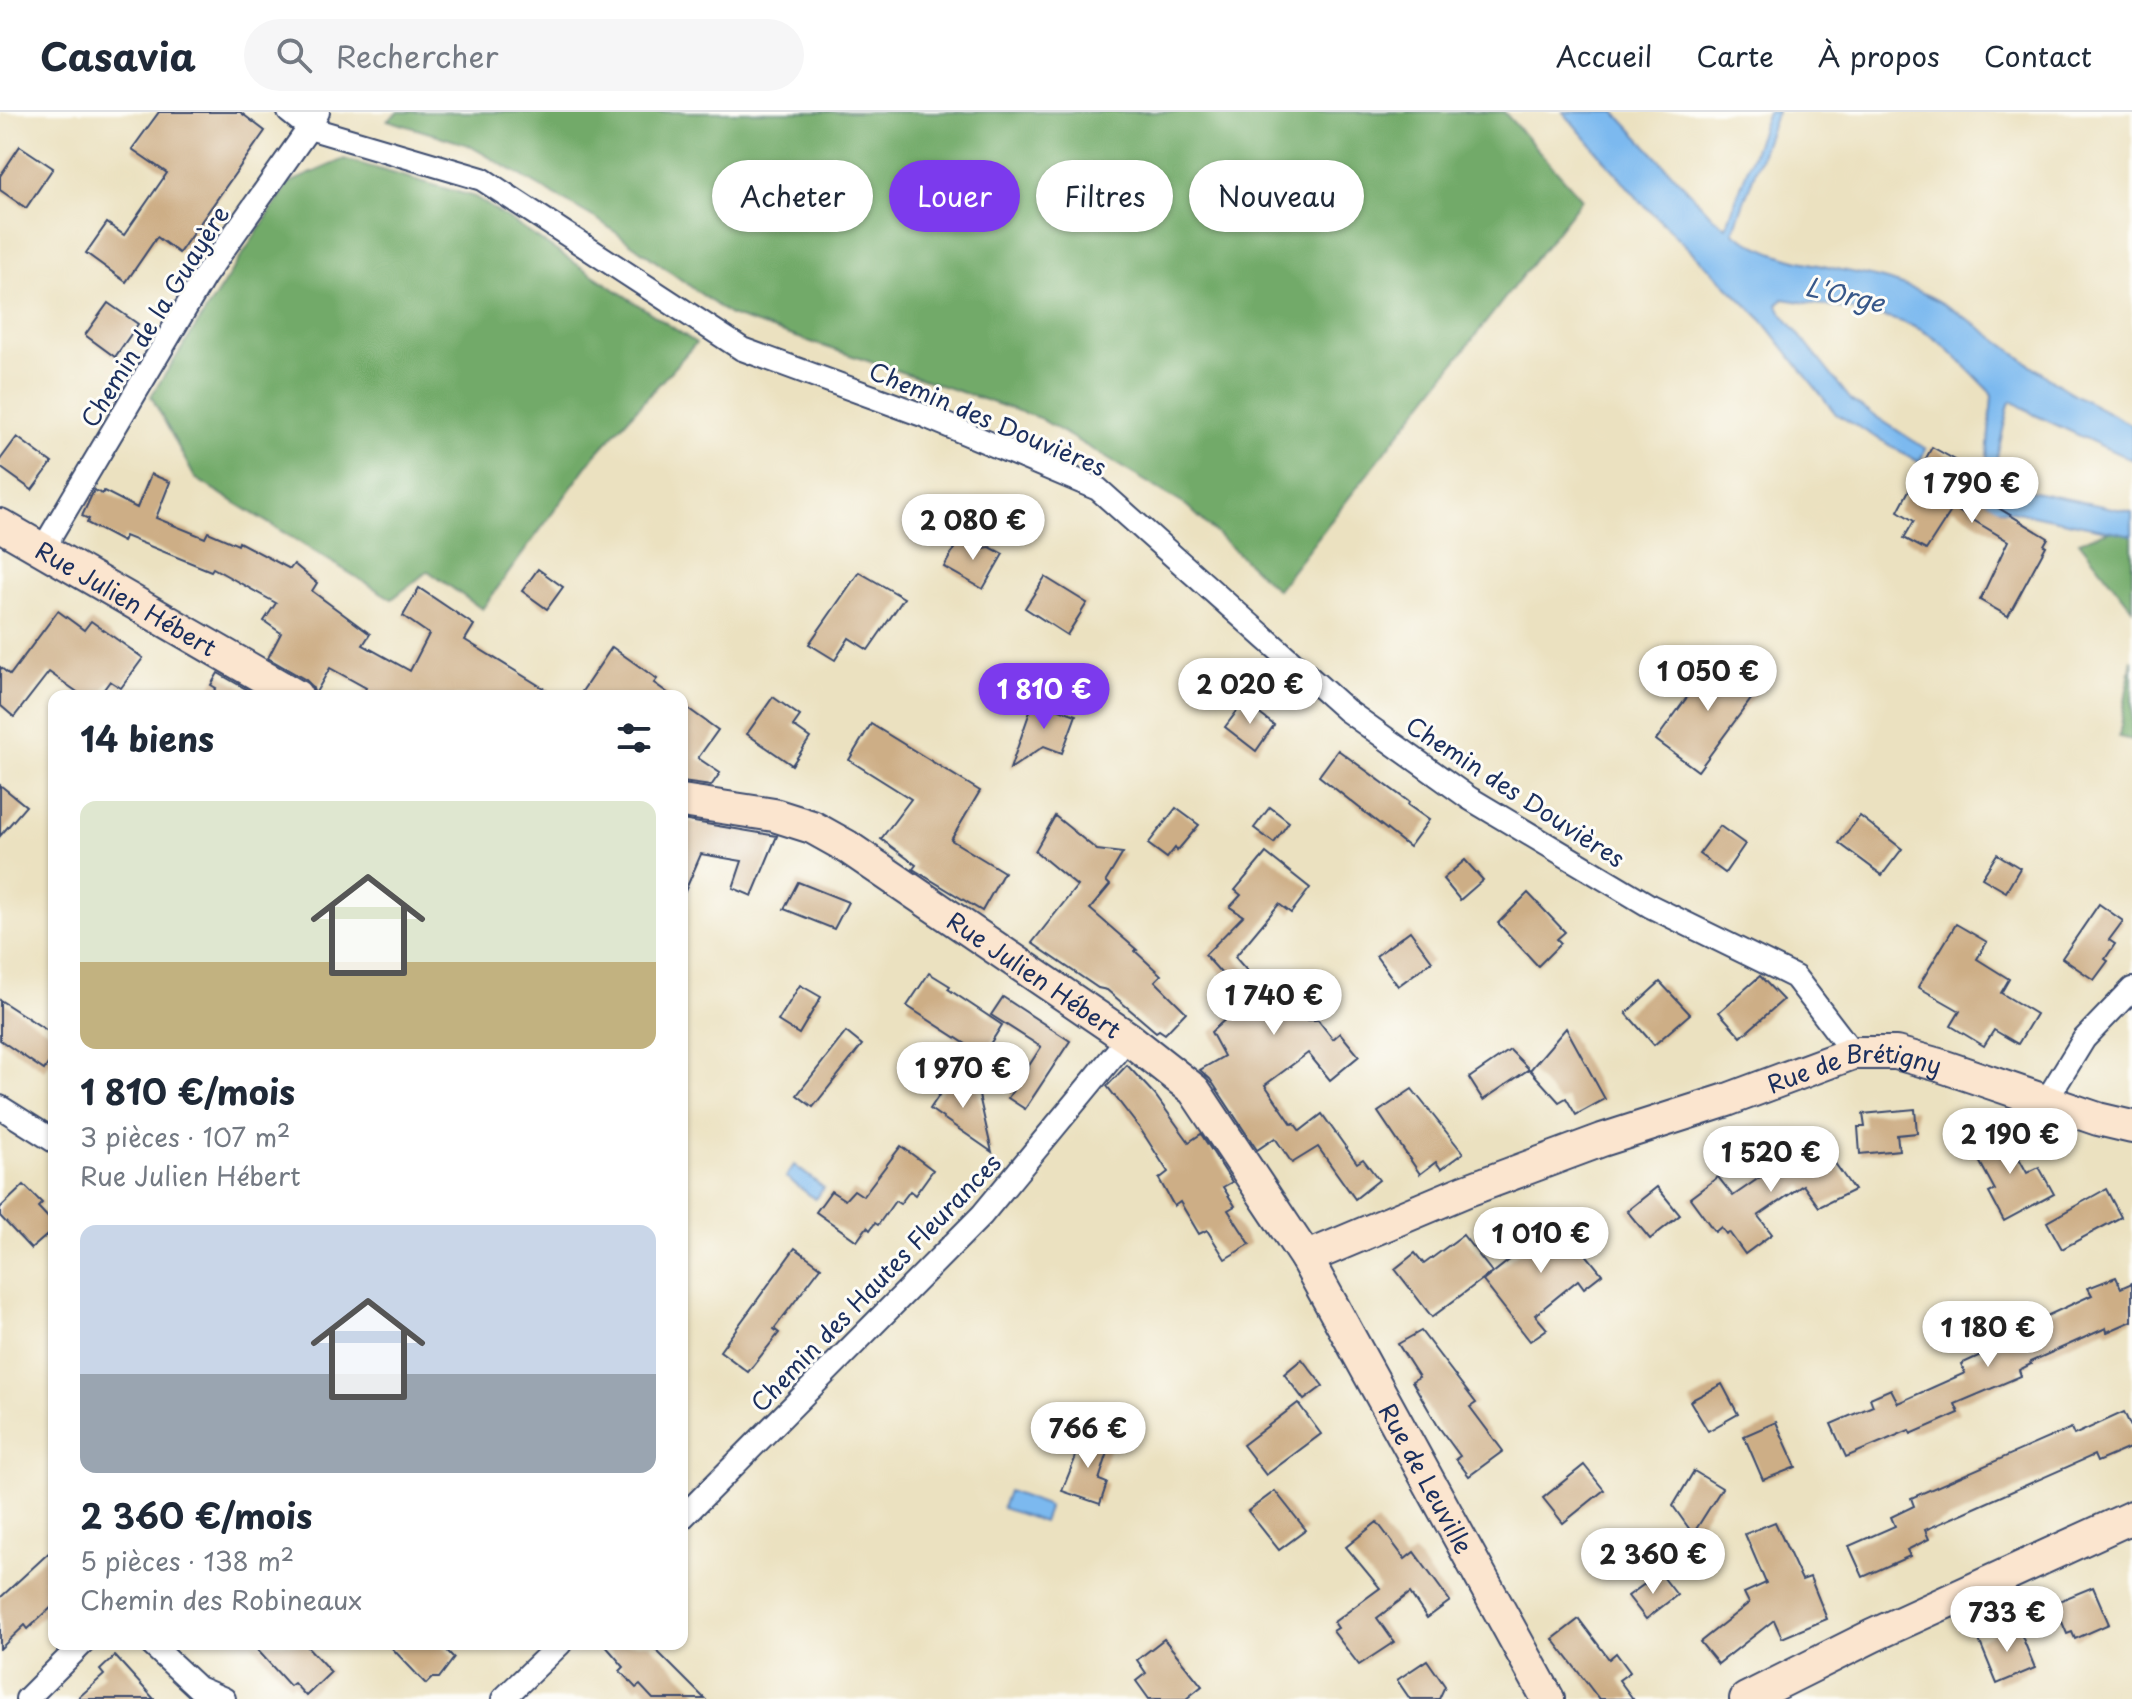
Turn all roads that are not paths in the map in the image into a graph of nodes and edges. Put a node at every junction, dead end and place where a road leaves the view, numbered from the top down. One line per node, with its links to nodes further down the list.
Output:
1 (289, 112): 2 (street)
2 (313, 120): 4 (street, Chemin de la Guayère); 9 (street, Chemin des Douvières)
3 (0, 525): 4 (street, Rue Julien Hébert)
4 (48, 555): 5 (street, Rue Julien Hébert)
5 (285, 690)
6 (688, 802): 8 (street, Rue Julien Hébert)
7 (2132, 989): 10 (street)
8 (1128, 1038): 14 (street, Rue Julien Hébert); 15 (street, Chemin des Hautes Fleurances)
9 (1853, 1053): 10 (street, Rue de Brétigny); 14 (street, Rue de Brétigny)
10 (2046, 1101): 12 (street, Rue de Brétigny)
11 (0, 1107): 13 (street)
12 (2132, 1127)
13 (48, 1137)
14 (1306, 1258): 23 (street, Rue de Leuville)
15 (688, 1512)
16 (2132, 1517): 24 (street)
17 (76, 1650): 20 (street)
18 (157, 1650): 21 (street)
19 (554, 1650): 22 (street)
20 (27, 1699)
21 (224, 1699)
22 (503, 1699)
23 (1548, 1699)
24 (1746, 1699)

